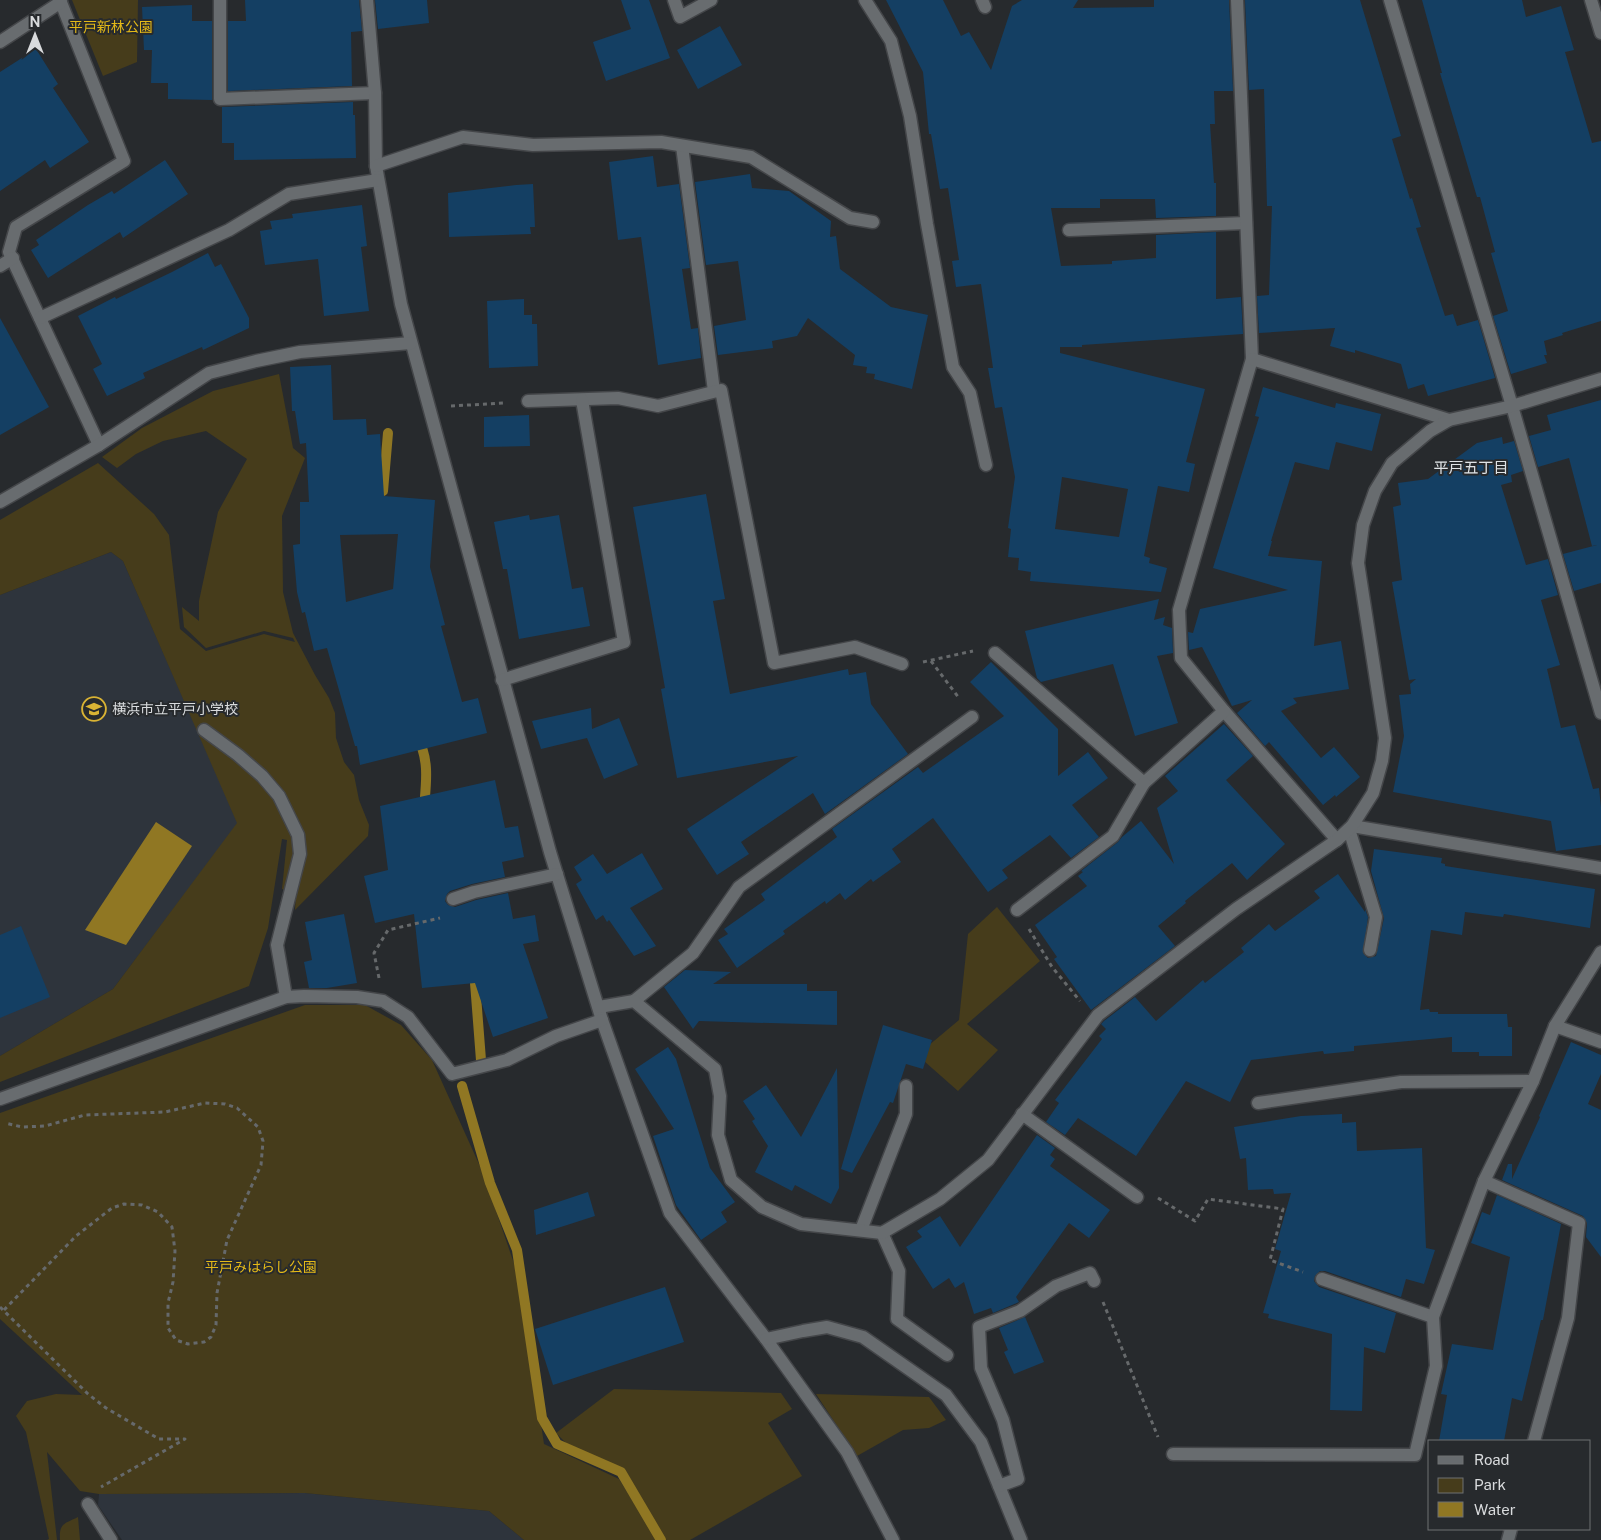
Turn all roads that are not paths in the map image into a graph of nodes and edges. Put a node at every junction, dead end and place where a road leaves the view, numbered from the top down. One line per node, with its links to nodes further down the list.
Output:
1 (220, 0): 12 (street)
2 (367, 0): 12 (street)
3 (674, 0): 4 (street)
4 (711, 0)
5 (865, 0): 31 (street)
6 (1238, 0): 17 (street)
7 (1390, 0): 28 (street)
8 (1592, 0): 10 (street)
9 (60, 1): 11 (street); 19 (street)
10 (1601, 33)
11 (0, 42)
12 (375, 94): 14 (street)
13 (682, 146): 14 (street); 16 (street); 25 (street)
14 (376, 166): 15 (street)
15 (378, 180): 21 (street); 22 (street)
16 (874, 222)
17 (1246, 223): 18 (street); 23 (street)
18 (1069, 230)
19 (13, 258): 20 (street); 21 (street)
20 (0, 266)
21 (40, 318): 30 (street)
22 (411, 343): 30 (street); 35 (street)
23 (1252, 359): 29 (street); 36 (street)
24 (1601, 379): 28 (street)
25 (714, 391): 26 (street); 34 (street)
26 (582, 400): 27 (street); 35 (street)
27 (528, 401)
28 (1512, 406): 29 (street); 37 (street)
29 (1449, 420): 41 (street)
30 (99, 445): 32 (street)
31 (986, 465)
32 (0, 502)
33 (995, 652): 40 (street)
34 (902, 664)
35 (502, 680): 44 (street)
36 (1224, 711): 40 (street); 42 (street)
37 (1601, 713)
38 (972, 717): 50 (street)
39 (204, 730): 49 (street)
40 (1144, 783): 46 (street)
41 (1351, 828): 42 (street); 43 (street); 47 (street)
42 (1337, 840): 59 (street)
43 (1601, 868)
44 (557, 874): 45 (street); 51 (street)
45 (453, 899)
46 (1017, 910)
47 (1370, 950)
48 (1601, 952): 53 (street)
49 (286, 998): 52 (street); 57 (street)
50 (634, 1001): 51 (street); 62 (street)
51 (599, 1007): 52 (street)
52 (602, 1020): 67 (street)
53 (1555, 1026): 54 (street); 55 (street)
54 (1601, 1042)
55 (1533, 1081): 58 (street); 60 (street)
56 (906, 1086): 62 (street)
57 (0, 1100)
58 (1258, 1103)
59 (1022, 1114): 61 (street); 63 (street)
60 (1484, 1181): 66 (street); 69 (street)
61 (1137, 1197)
62 (861, 1230): 63 (street)
63 (882, 1233): 68 (street)
64 (1322, 1279): 66 (street)
65 (1094, 1281): 71 (street)
66 (1433, 1317): 70 (street)
67 (766, 1339): 71 (street); 74 (street)
68 (947, 1355)
69 (1534, 1440)
70 (1173, 1454)
71 (999, 1486): 75 (street)
72 (88, 1504): 73 (street)
73 (110, 1540)
74 (894, 1540)
75 (1021, 1540)

